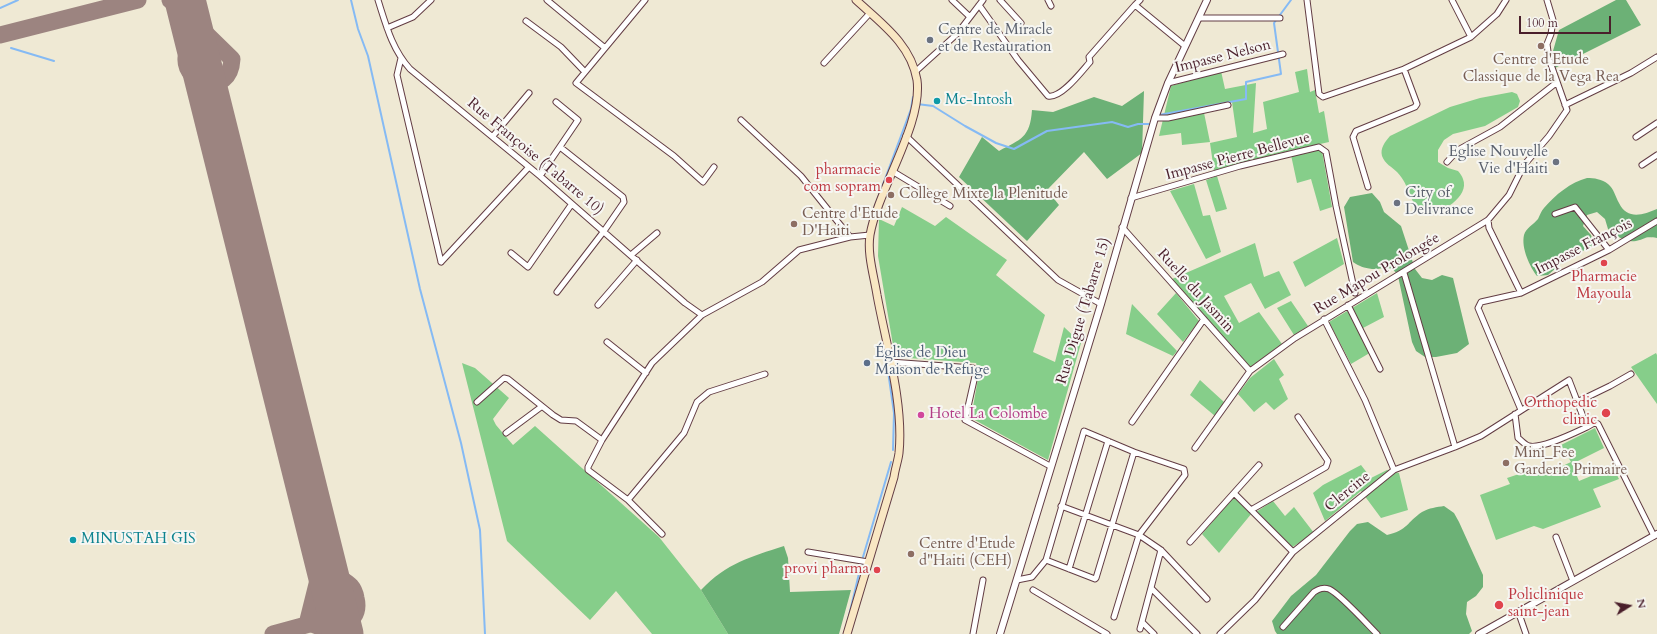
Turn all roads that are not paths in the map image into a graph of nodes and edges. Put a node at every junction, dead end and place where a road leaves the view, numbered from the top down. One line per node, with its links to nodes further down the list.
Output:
1 (378, 0): 25 (street, Rue Françoise (Tabarre 10))
2 (431, 0): 25 (street)
3 (547, 0): 28 (street)
4 (645, 0): 28 (street)
5 (856, 0): 19 (main road)
6 (952, 0): 20 (street)
7 (983, 0): 16 (street)
8 (1000, 0): 24 (street)
9 (1048, 0): 17 (street)
10 (1140, 0): 18 (street)
11 (1207, 0): 21 (street, Rue Digue (Tabarre 15))
12 (1307, 0): 33 (street)
13 (1452, 0): 26 (street)
14 (1506, 0): 26 (street)
15 (1547, 0): 37 (street)
16 (979, 5): 18 (street); 20 (street)
17 (1051, 6)
18 (1135, 6): 27 (street)
19 (870, 13): 32 (street); 35 (main road)
20 (970, 17): 35 (street)
21 (1199, 18): 22 (street); 27 (street, Rue Digue (Tabarre 15))
22 (1280, 18)
23 (526, 21): 34 (street)
24 (1021, 23)
25 (387, 28): 30 (street, Rue Françoise (Tabarre 10))
26 (1471, 37): 33 (street)
27 (1185, 46): 36 (street, Rue Digue (Tabarre 15))
28 (605, 48): 34 (street)
29 (1284, 54): 36 (street, Impasse Nelson)
30 (400, 58): 45 (street, Rue Françoise (Tabarre 10)); 52 (street)
31 (1657, 58): 41 (street)
32 (824, 63)
33 (1404, 69): 56 (street)
34 (585, 72): 53 (street)
35 (915, 72): 46 (main road)
36 (1168, 82): 42 (street, Rue Digue (Tabarre 15))
37 (1556, 83): 41 (street); 50 (street)
38 (529, 93): 45 (street)
39 (556, 102): 48 (street)
40 (1228, 105): 42 (street)
41 (1565, 105): 61 (street, Rue Mapou Prolongée)
42 (1156, 116): 57 (street, Rue Digue (Tabarre 15))
43 (741, 120): 67 (street)
44 (1657, 123): 47 (street)
45 (494, 136): 52 (street, Rue Françoise (Tabarre 10))
46 (906, 136): 54 (main road); 76 (street)
47 (1636, 137)
48 (560, 147): 55 (street); 64 (street)
49 (1657, 155): 51 (street)
50 (1446, 162)
51 (1642, 165)
52 (529, 167): 55 (street, Rue Françoise (Tabarre 10))
53 (714, 167)
54 (892, 171): 59 (street); 66 (main road)
55 (540, 176): 58 (street, Rue Françoise (Tabarre 10))
56 (1368, 187)
57 (1131, 198): 63 (street, Rue Digue (Tabarre 15)); 75 (street, Impasse Pierre Bellevue)
58 (571, 205): 64 (street, Rue Françoise (Tabarre 10)); 69 (street)
59 (950, 206)
60 (1555, 214): 68 (street)
61 (1488, 220): 72 (street, Rue Mapou Prolongée); 74 (street)
62 (1657, 222): 68 (street, Impasse François)
63 (1122, 227): 76 (street, Rue Digue (Tabarre 15)); 80 (street, Ruelle du Jasmin)
64 (604, 232): 70 (street, Rue Françoise (Tabarre 10)); 73 (street)
65 (657, 232): 70 (street)
66 (870, 235): 67 (street); 83 (main road)
67 (850, 237): 79 (street)
68 (1608, 250): 74 (street, Impasse François)
69 (511, 254)
70 (631, 255): 71 (street, Rue Françoise (Tabarre 10))
71 (637, 260): 77 (street); 79 (street, Rue Françoise (Tabarre 10))
72 (1404, 273): 78 (street, Rue Mapou Prolongée); 100 (street)
73 (557, 292)
74 (1521, 292): 92 (street, Impasse François)
75 (1355, 293)
76 (1101, 304): 104 (street, Rue Digue (Tabarre 15))
77 (598, 305)
78 (1348, 305): 81 (street, Rue Mapou Prolongée); 84 (street)
79 (702, 315): 86 (street)
80 (1204, 319): 85 (street, Ruelle du Jasmin); 95 (street)
81 (1324, 319): 85 (street, Rue Mapou Prolongée); 105 (street)
82 (607, 342): 86 (street)
83 (890, 362): 104 (street); 121 (main road)
84 (1380, 369)
85 (1250, 371): 101 (street, Rue Mapou Prolongée)
86 (646, 372): 98 (street)
87 (765, 374): 107 (street)
88 (1631, 374): 90 (street)
89 (477, 402): 91 (street)
90 (1577, 402): 92 (street, Clercine); 96 (street)
91 (541, 407): 97 (street); 98 (street)
92 (1521, 410): 93 (street, Clercine)
93 (1515, 414): 96 (street); 100 (street, Clercine)
94 (1298, 417): 109 (street)
95 (1132, 422)
96 (1587, 427): 114 (street)
97 (506, 433)
98 (602, 440): 107 (street)
99 (1108, 441): 102 (street); 108 (street); 110 (street)
100 (1455, 447): 105 (street, Clercine)
101 (1195, 448)
102 (1134, 452): 111 (street); 113 (street)
103 (1259, 464): 106 (street)
104 (1050, 466): 124 (street, Rue Digue (Tabarre 15))
105 (1394, 470): 119 (street, Clercine)
106 (1234, 493): 109 (street); 116 (street)
107 (628, 500): 112 (street)
108 (1061, 506): 110 (street); 120 (street)
109 (1251, 510): 119 (street)
110 (1086, 516): 111 (street); 122 (street)
111 (1111, 525): 113 (street); 122 (street)
112 (662, 534)
113 (1139, 535): 117 (street); 130 (street)
114 (1655, 535): 125 (street)
115 (1556, 537): 125 (street)
116 (1190, 542)
117 (1161, 550): 126 (street); 128 (street)
118 (808, 552): 121 (street)
119 (1293, 552): 140 (street, Clercine)
120 (1046, 560): 122 (street); 124 (street)
121 (868, 562): 134 (main road)
122 (1069, 569)
123 (983, 580): 135 (street)
124 (1017, 580): 136 (street, Rue Digue (Tabarre 15))
125 (1573, 580): 129 (street)
126 (1151, 588): 131 (street); 139 (street)
127 (1033, 590): 137 (street)
128 (1207, 599)
129 (1518, 611): 142 (street); 143 (street)
130 (1114, 617)
131 (1142, 622): 133 (street); 138 (street)
132 (1283, 626): 141 (street)
133 (1140, 629)
134 (847, 634)
135 (974, 634)
136 (1000, 634)
137 (1107, 634)
138 (1154, 634)
139 (1197, 634)
140 (1220, 634)
141 (1377, 634)
142 (1479, 634)
143 (1526, 634)

